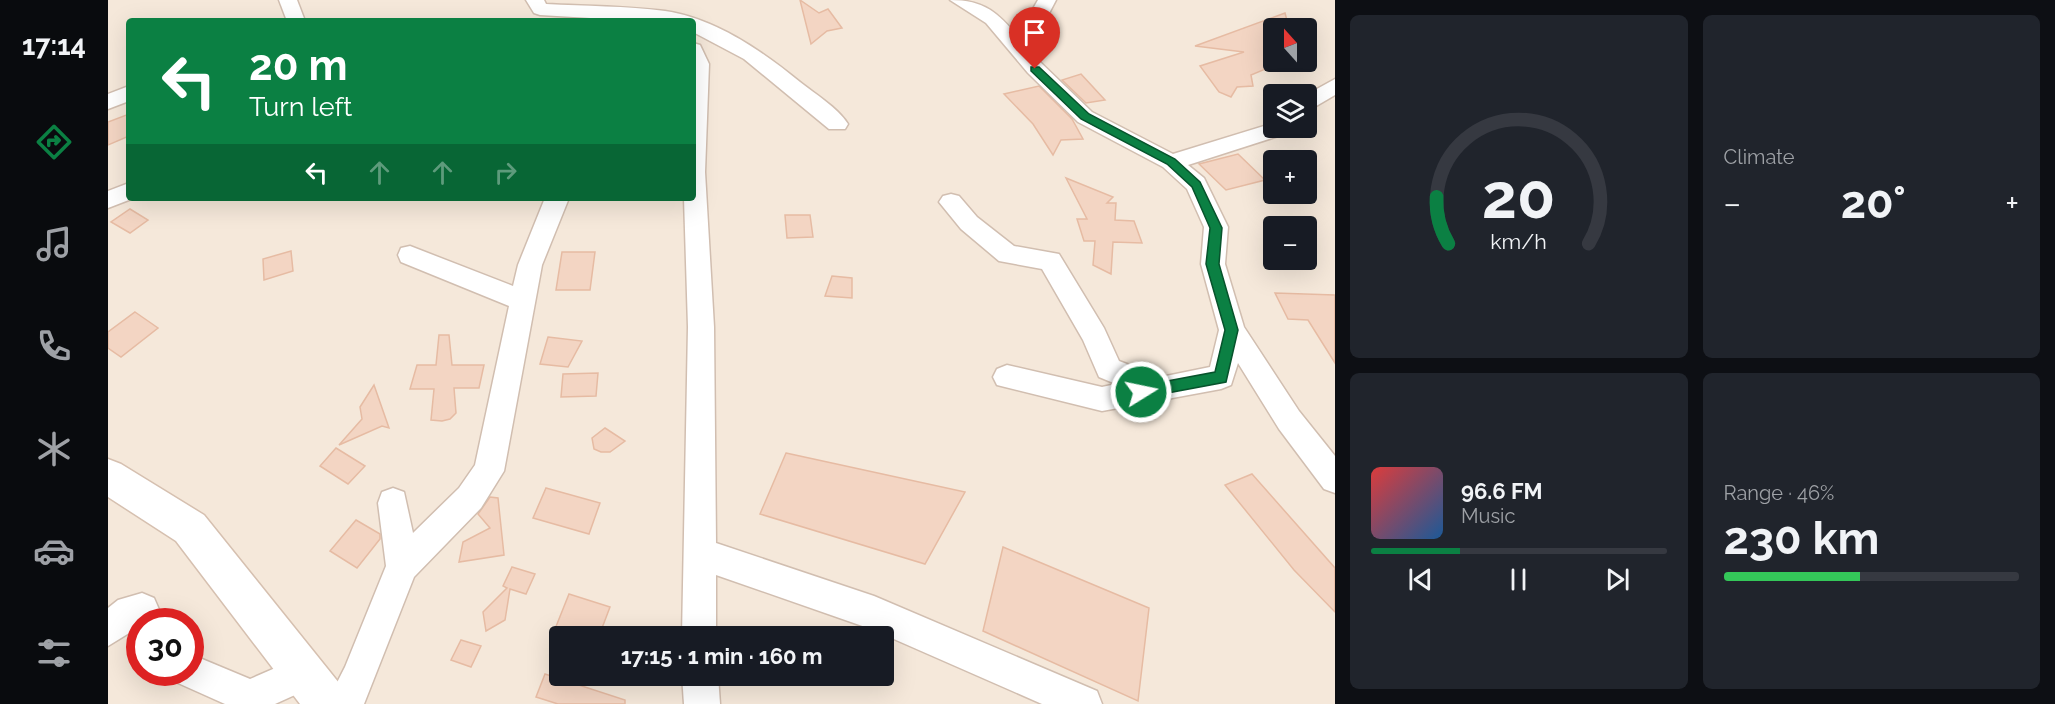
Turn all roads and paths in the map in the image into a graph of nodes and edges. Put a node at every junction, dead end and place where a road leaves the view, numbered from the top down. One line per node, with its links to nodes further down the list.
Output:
1 (288, 0): 6 (street)
2 (535, 0): 7 (street)
3 (674, 0): 8 (street)
4 (959, 0): 11 (street)
5 (1047, 0): 11 (street)
6 (295, 18)
7 (670, 18)
8 (682, 18)
9 (696, 26): 16 (street)
10 (696, 56): 17 (street)
11 (1028, 61): 19 (street)
12 (1335, 85): 14 (street)
13 (126, 94): 15 (street)
14 (1317, 97)
15 (108, 102)
16 (837, 124)
17 (696, 129)
18 (1263, 133): 19 (street)
19 (1171, 162): 27 (street)
20 (126, 192): 21 (street)
21 (108, 200)
22 (556, 201): 26 (street)
23 (695, 201): 33 (street)
24 (951, 202): 29 (street)
25 (410, 255): 26 (street)
26 (523, 301): 34 (street)
27 (1232, 330): 29 (street); 31 (street)
28 (1007, 376): 29 (street)
29 (1161, 389)
30 (108, 476): 40 (main road)
31 (1335, 480)
32 (393, 503): 34 (street)
33 (699, 553): 36 (street); 43 (street)
34 (402, 566): 41 (street)
35 (126, 615): 37 (street)
36 (699, 626)
37 (108, 629)
38 (204, 677): 40 (street)
39 (701, 686): 42 (street)
40 (316, 689)
41 (344, 704)
42 (702, 704)
43 (1084, 704)

